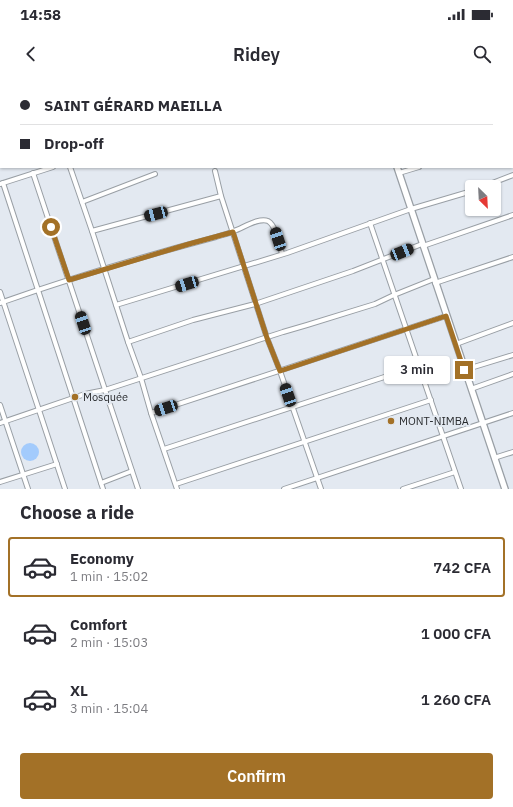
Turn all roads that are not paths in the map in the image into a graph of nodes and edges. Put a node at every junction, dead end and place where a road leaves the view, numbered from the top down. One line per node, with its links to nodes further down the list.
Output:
1 (47, 80): 2 (street)
2 (56, 80)
3 (50, 168): 9 (street)
4 (70, 168): 16 (street)
5 (397, 168): 8 (street)
6 (416, 168): 8 (street)
7 (215, 171): 15 (street)
8 (399, 173): 17 (street)
9 (33, 174): 13 (street); 28 (street)
10 (155, 174): 16 (street)
11 (513, 175): 12 (street)
12 (500, 180)
13 (1, 184): 30 (street)
14 (465, 193): 17 (street)
15 (221, 196): 20 (street); 21 (street)
16 (82, 202): 20 (street)
17 (411, 209): 19 (street); 22 (street)
18 (513, 215): 22 (street)
19 (370, 223): 23 (street); 25 (street)
20 (92, 231): 27 (street)
21 (233, 232): 23 (street); 26 (street); 27 (street)
22 (423, 245): 25 (street); 29 (street)
23 (282, 254): 26 (street)
24 (513, 257): 29 (street)
25 (382, 260): 32 (street); 34 (street)
26 (244, 267): 34 (street); 35 (street)
27 (104, 269): 28 (street); 35 (street)
28 (69, 280): 30 (street); 49 (street)
29 (435, 281): 32 (street); 36 (street)
30 (37, 290): 33 (street); 50 (street)
31 (0, 292): 33 (street)
32 (394, 295): 38 (street); 39 (street)
33 (2, 302): 54 (street)
34 (255, 304): 39 (street); 40 (street)
35 (116, 305): 40 (street)
36 (446, 316): 38 (street); 41 (street)
37 (513, 323): 41 (street)
38 (406, 329): 43 (street); 45 (street)
39 (267, 338): 45 (street); 47 (street)
40 (128, 342): 47 (street)
41 (456, 344): 44 (street)
42 (513, 355): 44 (street)
43 (418, 366): 51 (street); 53 (street)
44 (464, 370): 48 (street)
45 (280, 371): 53 (street); 55 (street)
46 (513, 374): 48 (street)
47 (141, 378): 49 (street); 55 (street)
48 (471, 388): 59 (street)
49 (105, 390): 50 (street); 66 (street)
50 (73, 398): 54 (street); 71 (street)
51 (431, 400): 60 (street); 61 (street)
52 (0, 405): 57 (street)
53 (292, 407): 61 (street); 62 (street)
54 (39, 410): 57 (street); 65 (street)
55 (151, 413): 62 (street)
56 (513, 413): 59 (street)
57 (5, 421): 58 (street); 68 (street)
58 (0, 423)
59 (483, 423): 60 (street); 64 (street)
60 (443, 437): 67 (street); 69 (street)
61 (304, 442): 69 (street); 72 (street)
62 (164, 449): 72 (street)
63 (513, 452): 64 (street)
64 (494, 458): 82 (street)
65 (57, 464): 68 (street); 74 (street)
66 (132, 471): 71 (street); 76 (street)
67 (455, 472): 80 (street); 81 (street)
68 (23, 475): 70 (street); 73 (street)
69 (317, 478): 78 (street); 79 (street)
70 (0, 482)
71 (101, 482): 75 (street)
72 (176, 484): 77 (street)
73 (28, 489)
74 (65, 489)
75 (103, 489)
76 (138, 489)
77 (178, 489)
78 (284, 489)
79 (321, 489)
80 (403, 489)
81 (461, 489)
82 (505, 489)

